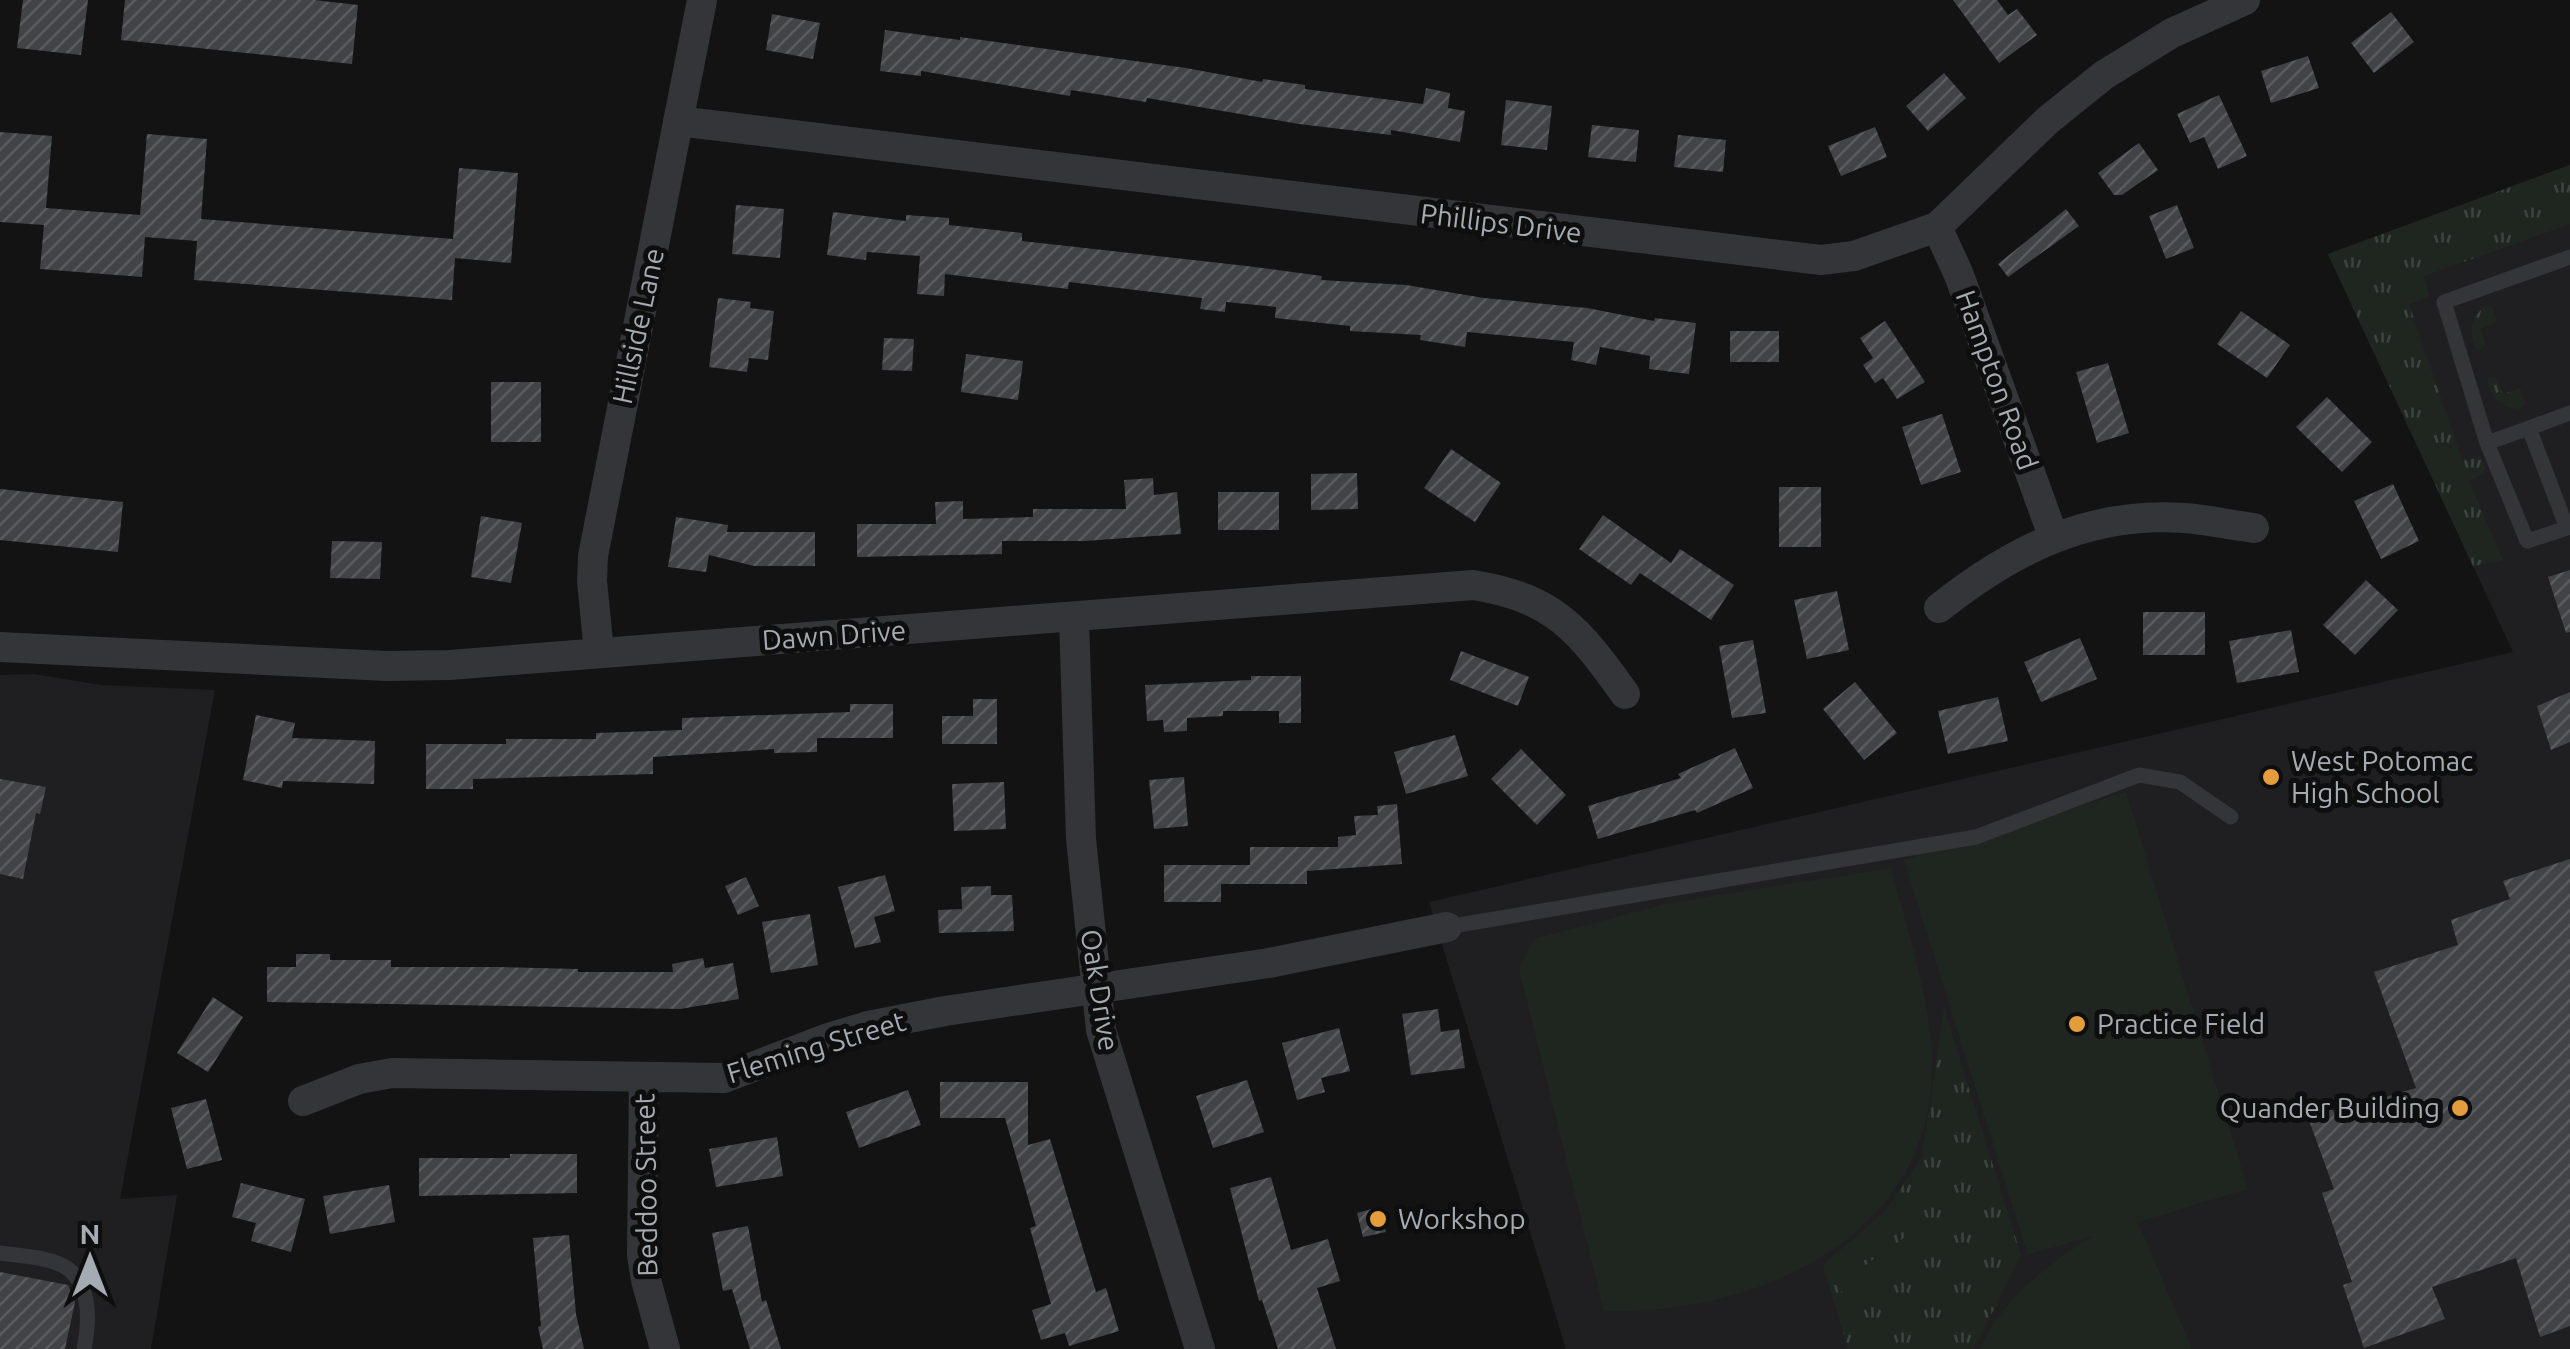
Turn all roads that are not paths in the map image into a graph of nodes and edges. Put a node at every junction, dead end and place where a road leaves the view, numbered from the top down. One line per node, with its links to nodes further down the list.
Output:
1 (702, 0): 3 (street, Hillside Lane)
2 (2245, 0): 4 (street, Phillips Drive)
3 (678, 121): 4 (street, Phillips Drive); 14 (street, Hillside Lane)
4 (1937, 227): 10 (street, Hampton Road)
5 (2570, 257): 8 (lane)
6 (2570, 413): 7 (lane)
7 (2529, 428): 8 (lane); 8 (lane)
8 (2487, 444)
9 (2254, 528): 10 (street)
10 (2053, 536): 11 (street)
11 (1939, 608)
12 (1074, 618): 14 (street, Dawn Drive); 15 (street, Dawn Drive); 18 (street, Oak Drive)
13 (0, 647): 14 (street, Dawn Drive)
14 (600, 652)
15 (1625, 694)
16 (2231, 817): 17 (lane)
17 (1446, 927): 18 (street, Fleming Street)
18 (1096, 990): 19 (street, Fleming Street); 24 (street, Oak Drive)
19 (644, 1078): 20 (street, Fleming Street); 23 (street, Beddoo Street)
20 (303, 1102)
21 (0, 1254): 22 (lane)
22 (84, 1349)
23 (665, 1349)
24 (1200, 1349)

